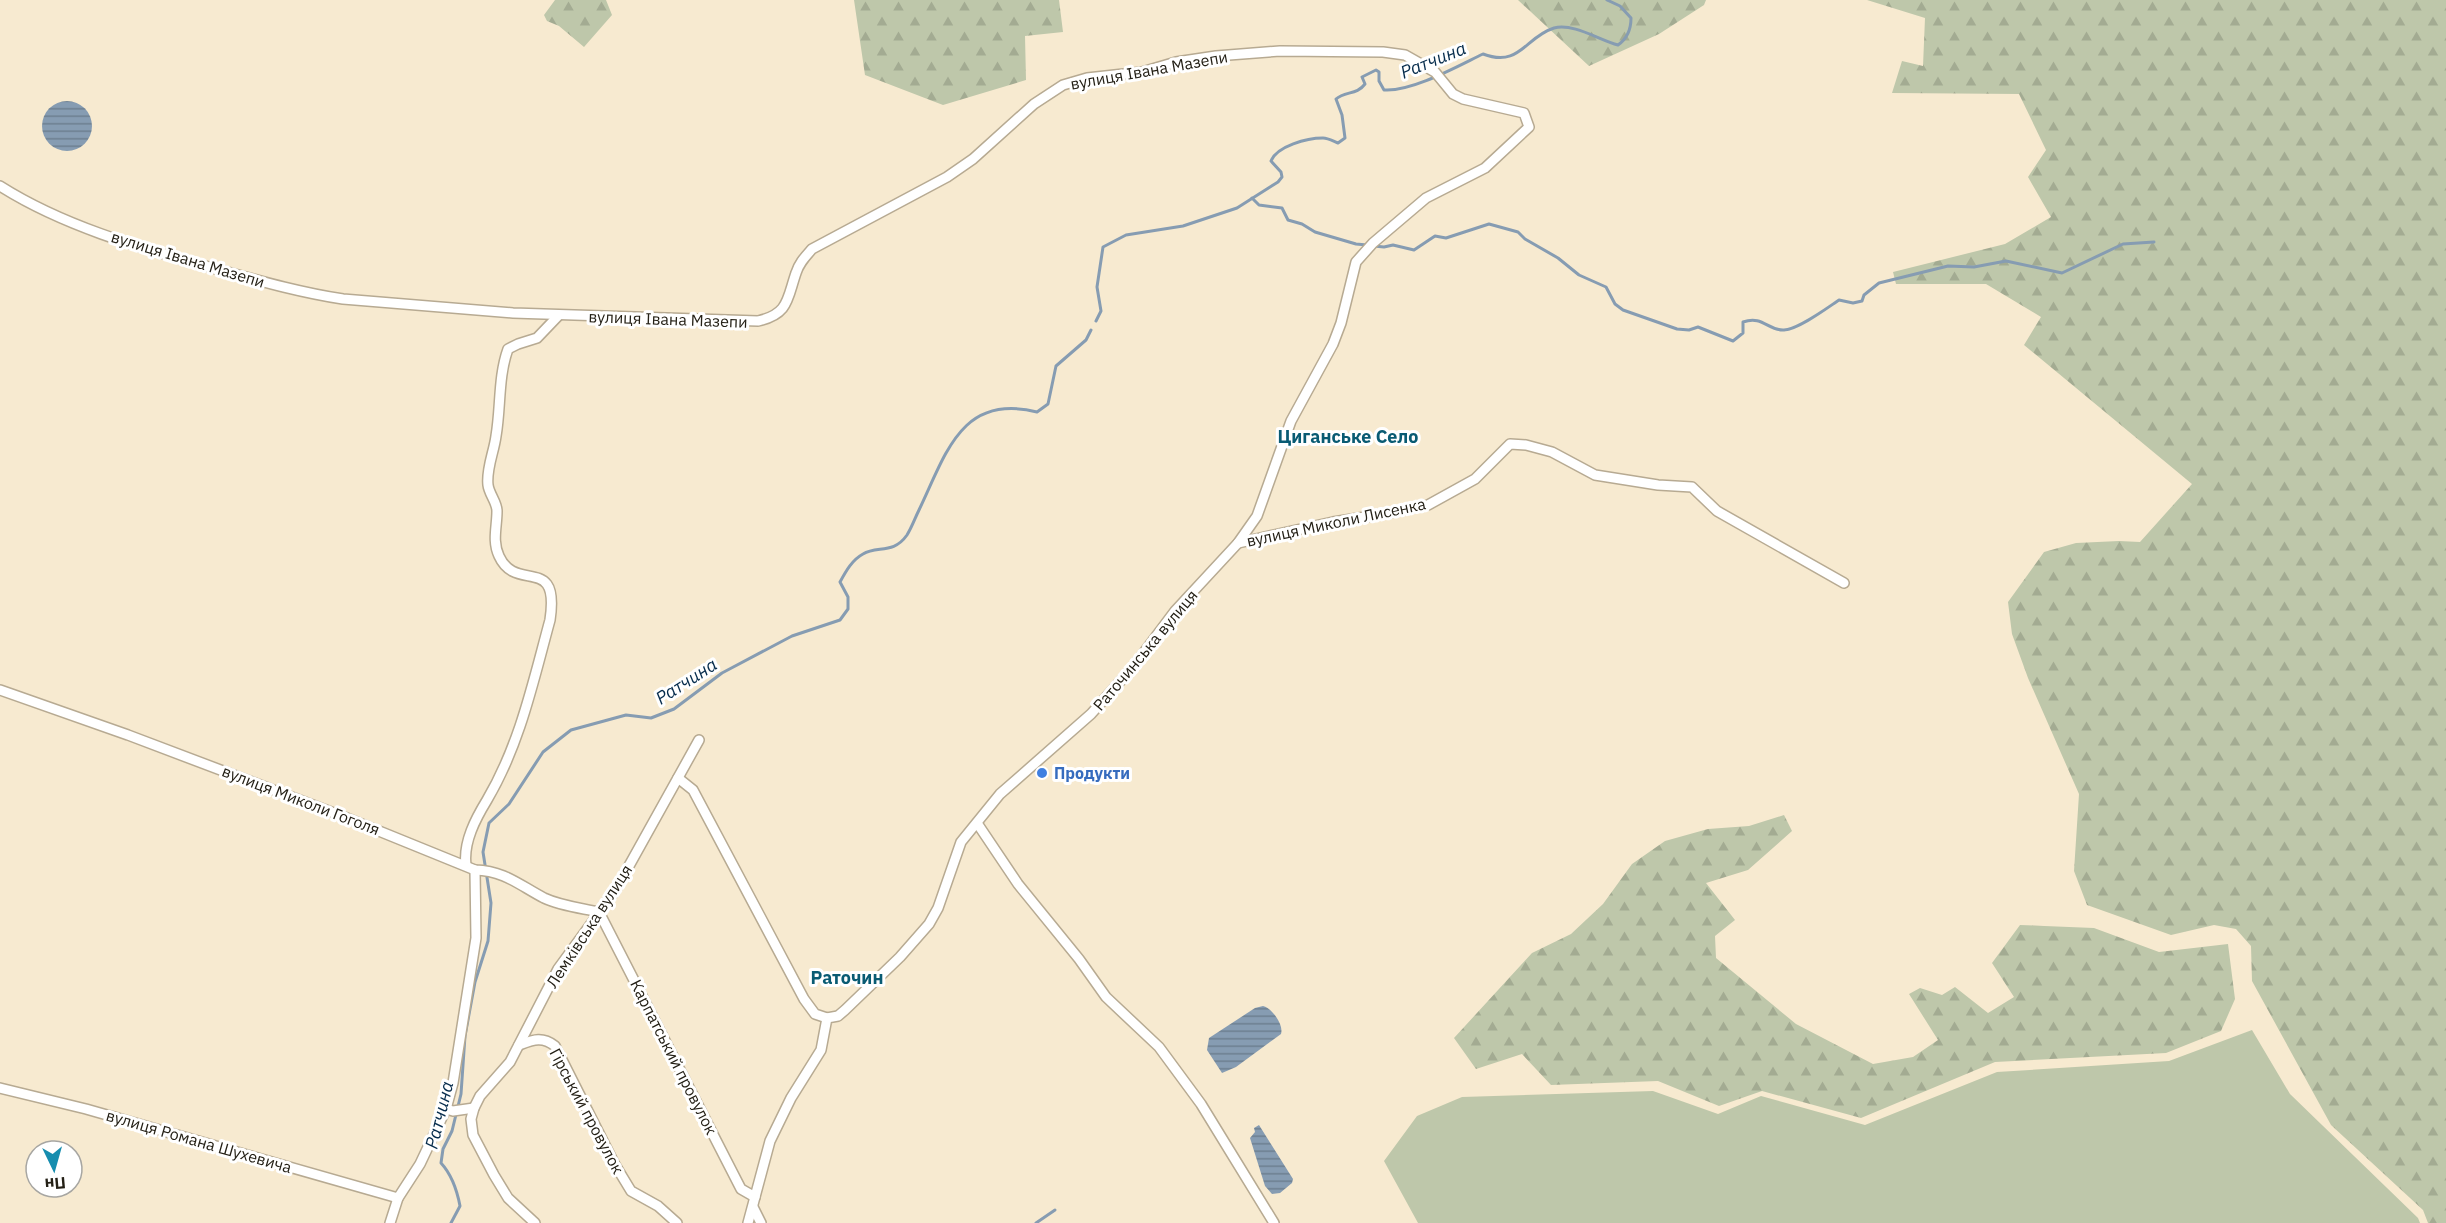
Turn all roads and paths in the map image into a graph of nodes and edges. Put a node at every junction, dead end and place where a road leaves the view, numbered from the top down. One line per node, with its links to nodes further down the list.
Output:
1 (1453, 94): 3 (street, вулиця Івана Мазепи); 4 (street, Раточинська вулиця)
2 (0, 186): 3 (street, вулиця Івана Мазепи)
3 (559, 315): 10 (street)
4 (1238, 543): 5 (street, вулиця Миколи Лисенка); 9 (street, Раточинська вулиця)
5 (1844, 583)
6 (0, 690): 10 (street, вулиця Миколи Гоголя)
7 (699, 740): 8 (street, Лемківська вулиця)
8 (678, 778): 11 (street, Лемківська вулиця); 12 (street)
9 (977, 823): 12 (street, Раточинська вулиця); 24 (street)
10 (475, 868): 11 (street, вулиця Миколи Гоголя); 16 (street)
11 (599, 912): 13 (street, Лемківська вулиця); 18 (street, Карпатський провулок)
12 (827, 1018): 18 (street)
13 (519, 1045): 15 (street, Лемківська вулиця); 21 (street, Гірський провулок)
14 (0, 1088): 17 (street, вулиця Романа Шухевича)
15 (474, 1108): 16 (street); 20 (street)
16 (449, 1110): 17 (street)
17 (398, 1198): 19 (street)
18 (754, 1202): 22 (street); 23 (street, Карпатський провулок)
19 (390, 1223)
20 (535, 1223)
21 (676, 1223)
22 (748, 1223)
23 (761, 1223)
24 (1274, 1223)

